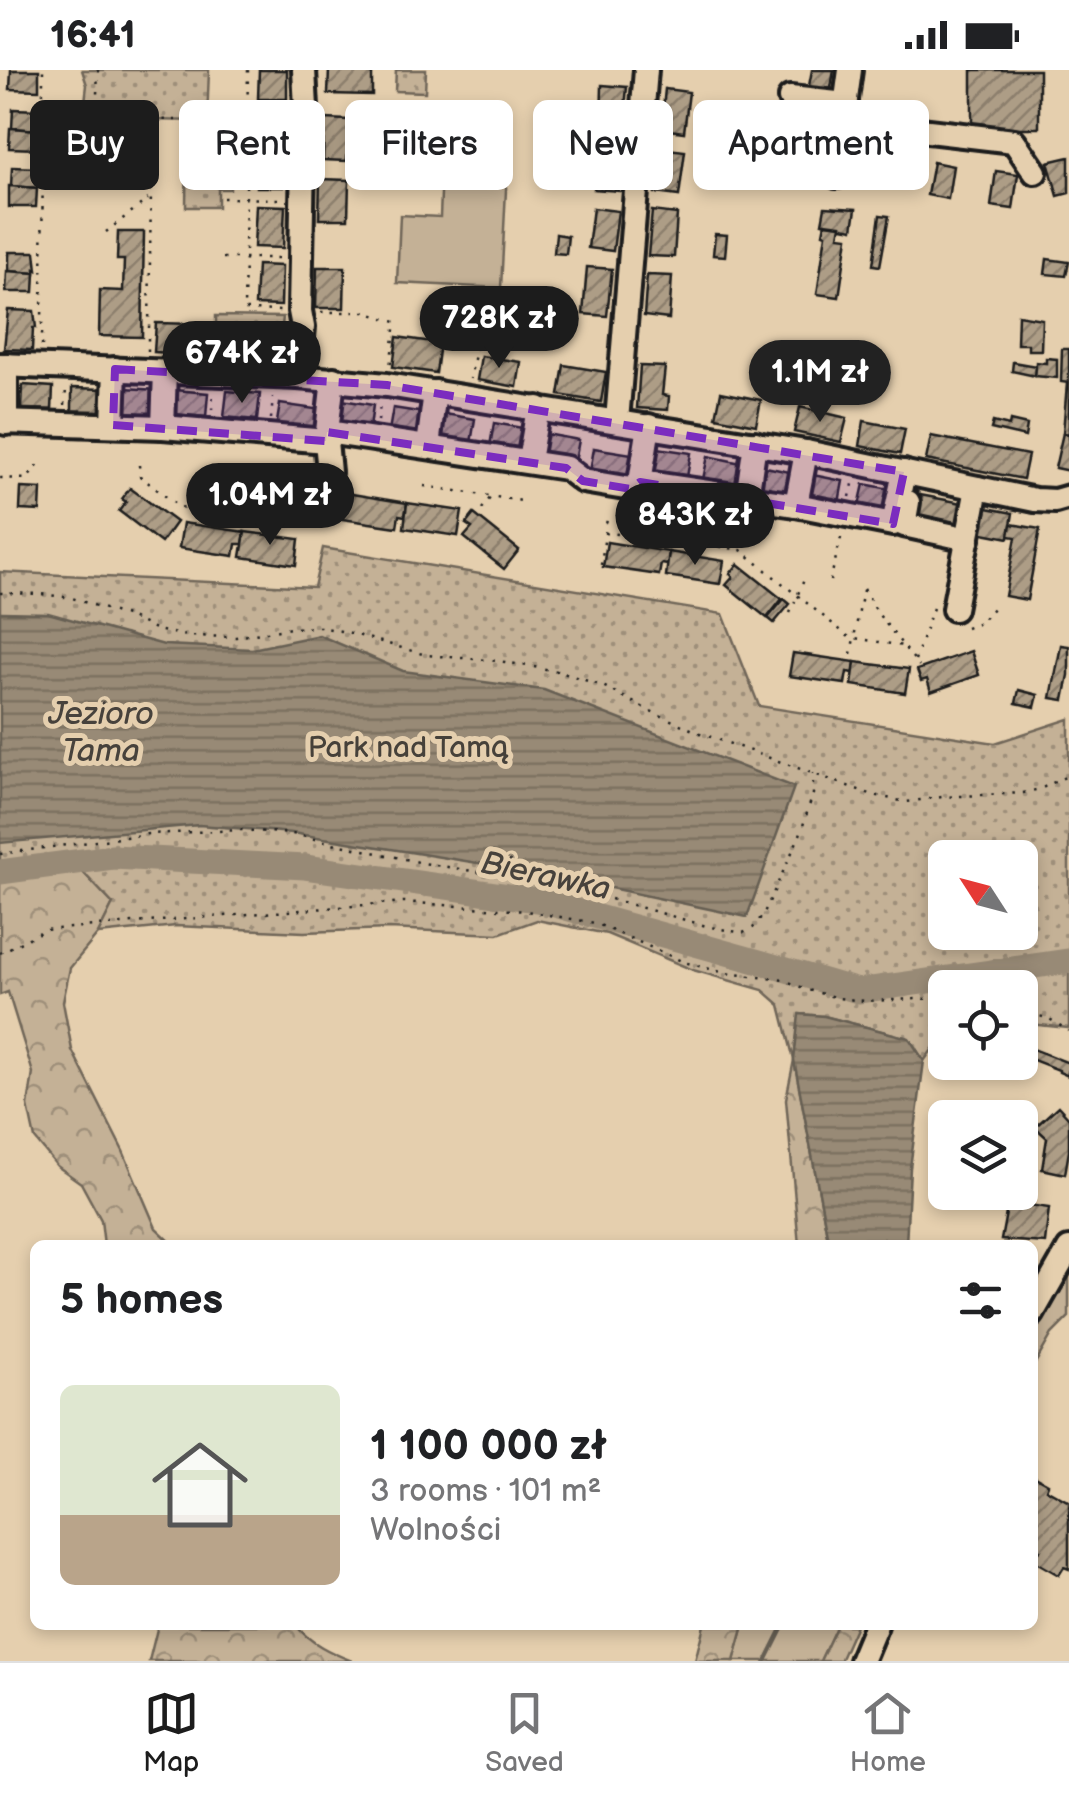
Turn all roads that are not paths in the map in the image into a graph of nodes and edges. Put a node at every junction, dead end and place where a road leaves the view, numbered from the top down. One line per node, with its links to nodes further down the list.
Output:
1 (304, 70): 12 (street)
2 (646, 70): 16 (street)
3 (853, 74): 6 (street)
4 (790, 98): 5 (street)
5 (797, 100)
6 (847, 100)
7 (929, 127): 8 (street)
8 (1036, 172)
9 (3, 365): 11 (street); 17 (street)
10 (156, 366): 11 (street); 12 (street); 19 (street)
11 (116, 369): 18 (street)
12 (287, 376): 13 (street)
13 (332, 379): 14 (street); 21 (street)
14 (436, 392): 15 (street); 23 (street)
15 (538, 408): 16 (street); 25 (street)
16 (617, 421): 20 (street)
17 (3, 422): 18 (street)
18 (113, 425): 19 (street)
19 (164, 426): 21 (street)
20 (649, 426): 22 (street); 28 (street)
21 (327, 437): 23 (street); 26 (street)
22 (755, 443): 24 (street); 31 (street)
23 (428, 446): 25 (street)
24 (806, 452): 27 (street); 32 (street)
25 (529, 462): 28 (street)
26 (329, 472)
27 (909, 473): 29 (street); 32 (street); 33 (street)
28 (640, 482): 31 (street)
29 (977, 488): 30 (street); 33 (street)
30 (1069, 497)
31 (746, 498): 32 (street)
32 (796, 505)
33 (968, 538): 34 (street)
34 (951, 614)
35 (1069, 1249): 36 (street)
36 (1038, 1303)
37 (874, 1630): 38 (street)
38 (860, 1661)

